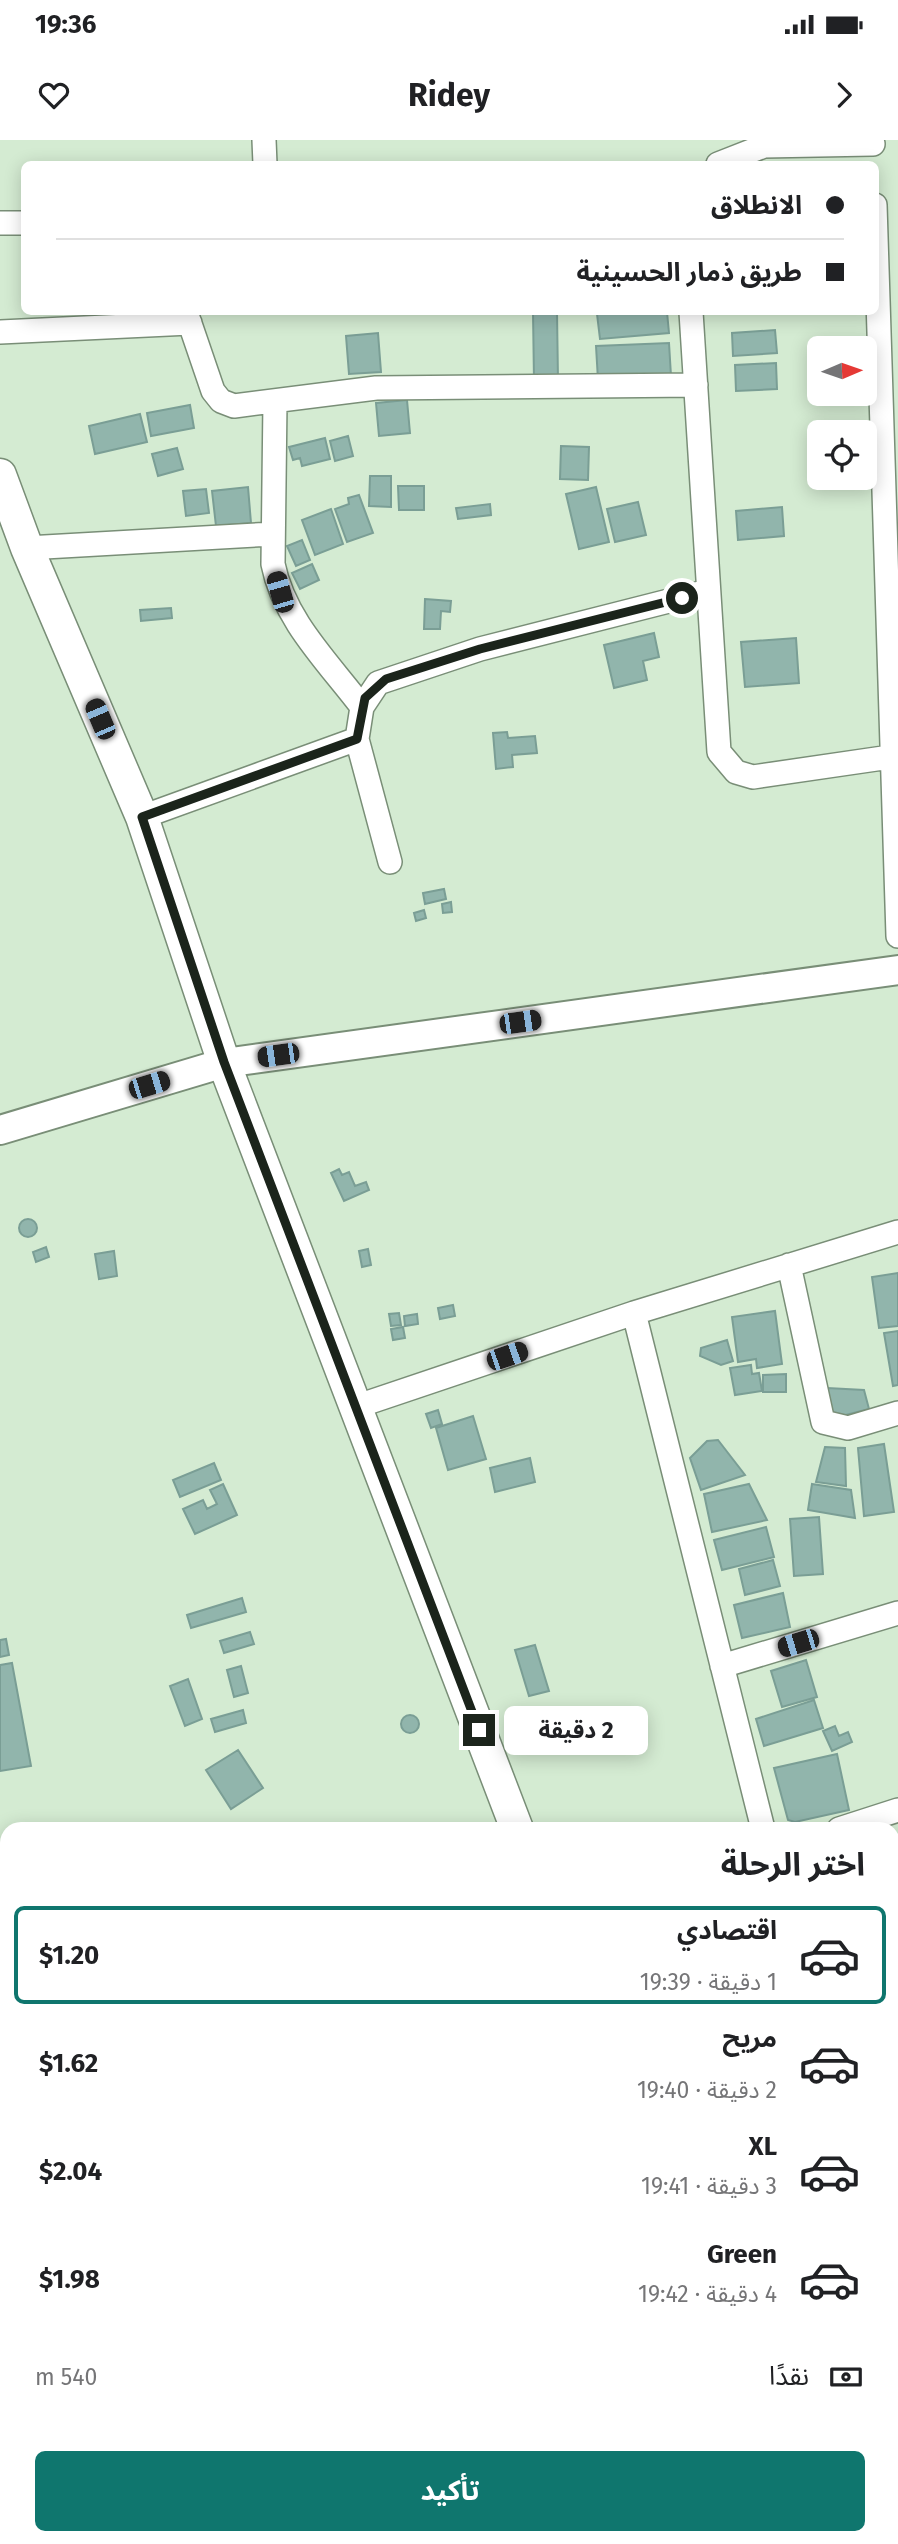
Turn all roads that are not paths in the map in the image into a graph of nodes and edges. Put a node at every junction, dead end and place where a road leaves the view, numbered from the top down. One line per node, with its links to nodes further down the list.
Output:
1 (264, 140): 3 (street)
2 (873, 149): 4 (street)
3 (265, 161)
4 (726, 161)
5 (0, 223): 6 (street)
6 (21, 223)
7 (879, 293): 16 (street)
8 (691, 315): 11 (street)
9 (188, 317): 10 (street); 12 (street)
10 (0, 332)
11 (696, 385): 12 (street); 17 (street)
12 (275, 402): 14 (street)
13 (0, 475): 15 (main road)
14 (274, 534): 15 (street); 18 (street)
15 (27, 548): 22 (main road)
16 (892, 578): 19 (street)
17 (708, 591): 18 (street); 21 (street)
18 (362, 707): 20 (street)
19 (894, 733): 21 (street)
20 (357, 739): 22 (street); 23 (street)
21 (890, 757): 24 (street)
22 (142, 817): 26 (main road)
23 (390, 862)
24 (898, 936)
25 (898, 970): 26 (street)
26 (224, 1062): 27 (street); 31 (main road)
27 (0, 1130)
28 (898, 1232): 29 (street)
29 (789, 1265): 30 (street); 32 (street)
30 (634, 1313): 31 (street); 34 (street)
31 (355, 1407): 36 (main road)
32 (898, 1413)
33 (898, 1613): 34 (street)
34 (722, 1666): 37 (street)
35 (898, 1810): 38 (street)
36 (514, 1822)
37 (761, 1822)
38 (861, 1822)

